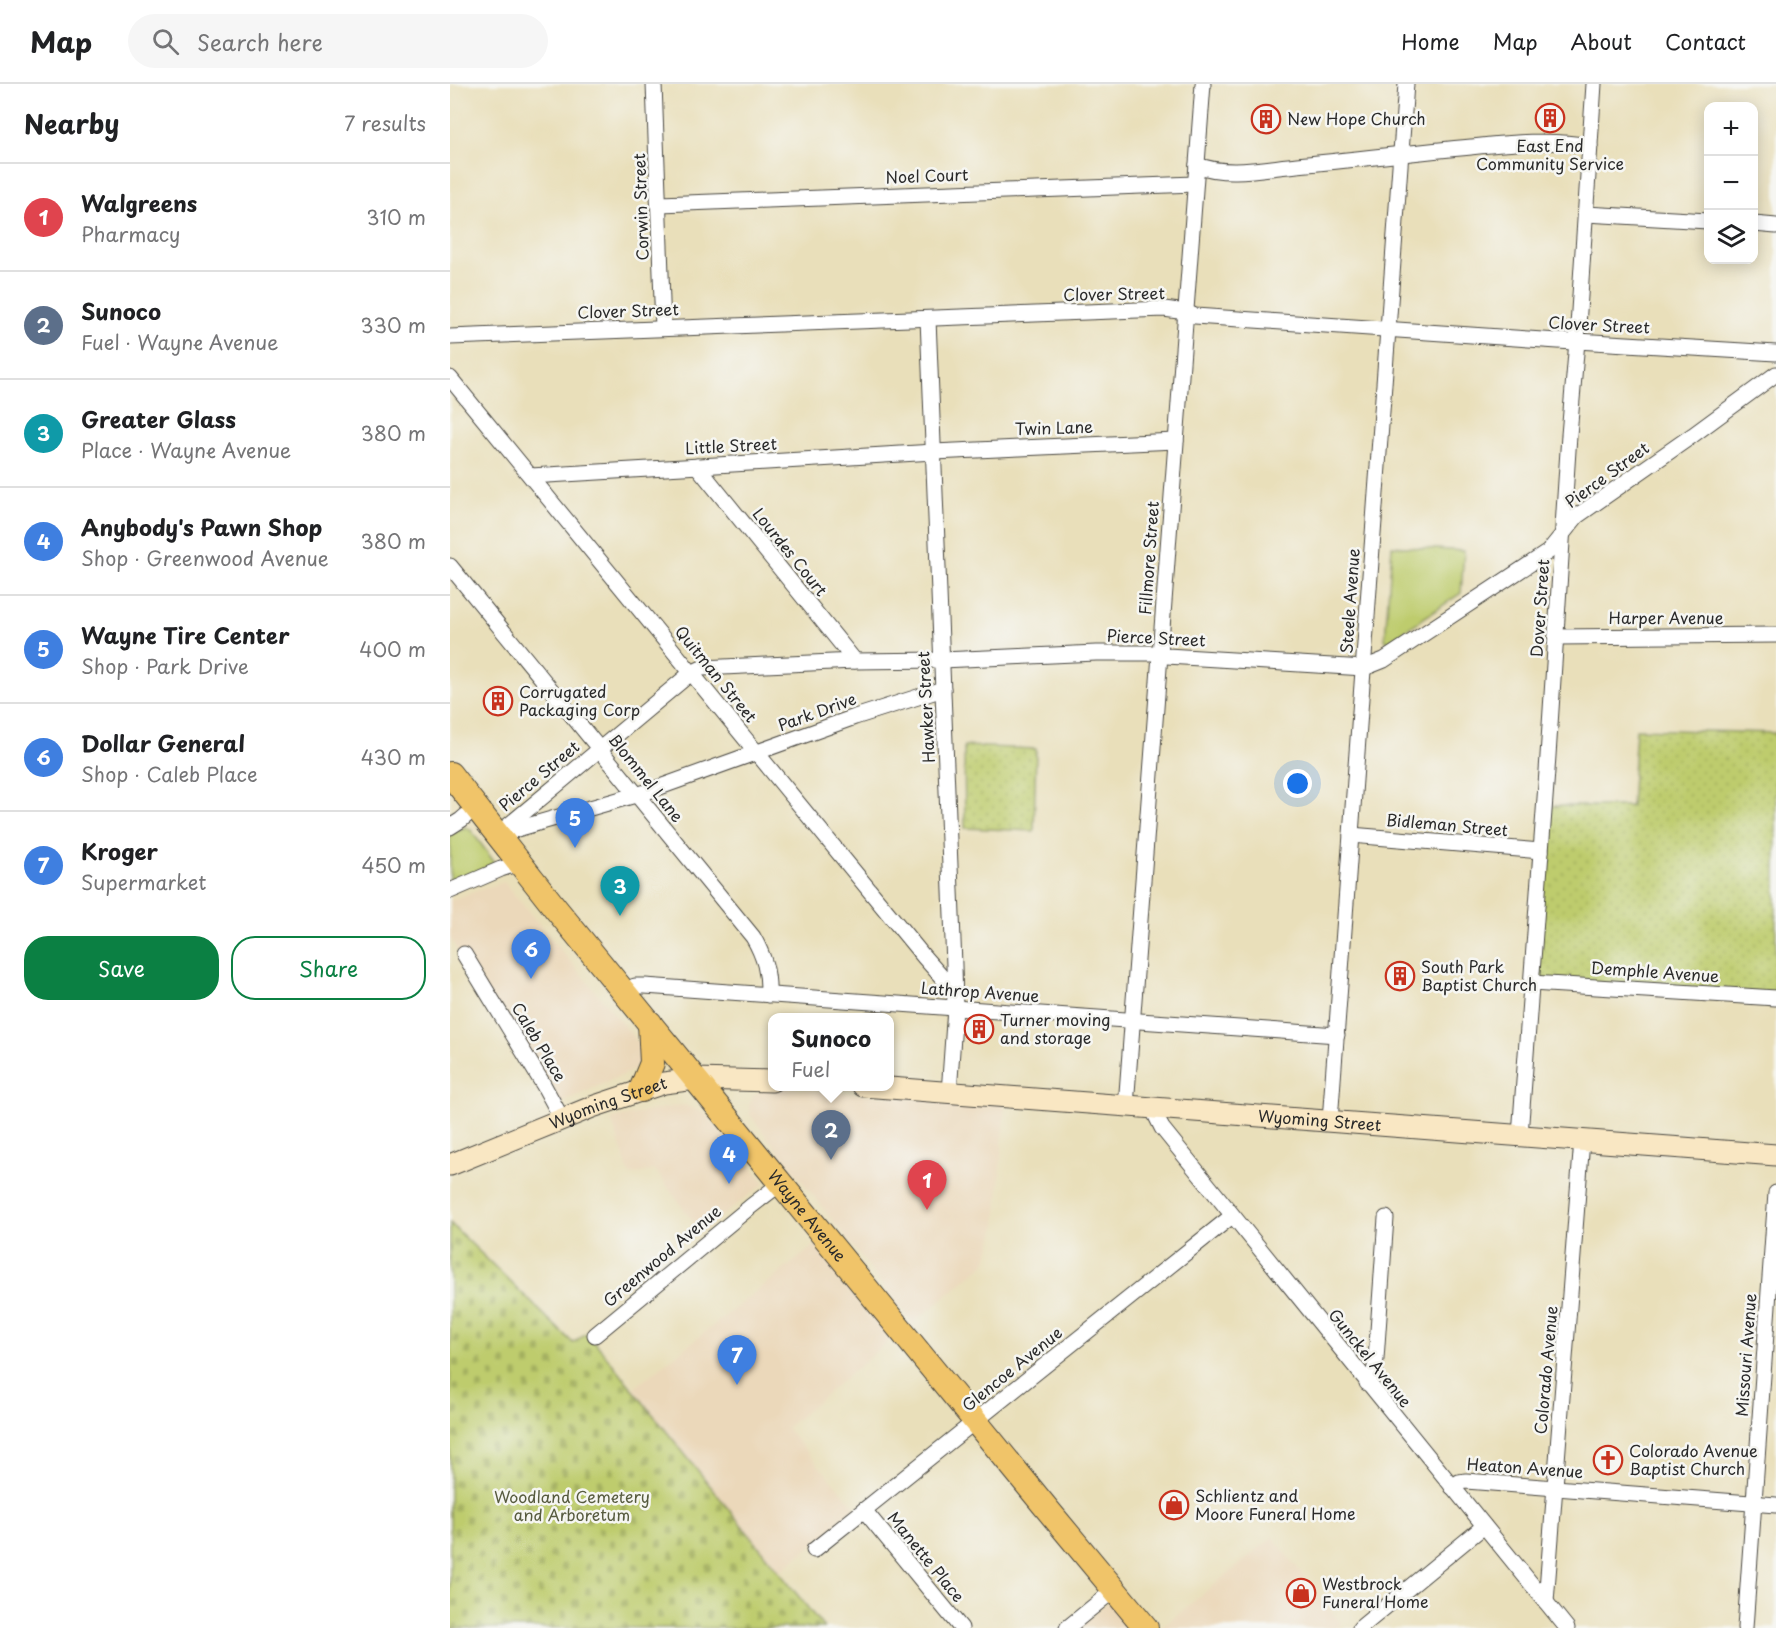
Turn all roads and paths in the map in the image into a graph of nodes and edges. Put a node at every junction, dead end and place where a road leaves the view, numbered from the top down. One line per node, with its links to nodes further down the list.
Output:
1 (654, 84): 9 (street, Corwin Street)
2 (1203, 84): 7 (street, Fillmore Street)
3 (1406, 84): 6 (street, Steele Avenue)
4 (1594, 84): 5 (street, Dover Street)
5 (1590, 146): 6 (street); 10 (street, Dover Street)
6 (1401, 153): 7 (street); 17 (street, Steele Avenue)
7 (1197, 165): 8 (street, Fillmore Street)
8 (1195, 184): 9 (street, Noel Court); 14 (street, Fillmore Street)
9 (660, 204): 16 (street, Corwin Street)
10 (1586, 214): 11 (street); 19 (street, Dover Street)
11 (1704, 221)
12 (1758, 224): 13 (street)
13 (1776, 226)
14 (1186, 312): 15 (street, Clover Street); 17 (street, Clover Street); 23 (street, Fillmore Street)
15 (928, 319): 16 (street, Clover Street); 24 (street, Hawker Street)
16 (663, 328): 18 (street, Clover Street)
17 (1388, 330): 19 (street, Clover Street); 34 (street, Steele Avenue)
18 (450, 336)
19 (1578, 341): 20 (street, Clover Street); 27 (street, Dover Street)
20 (1776, 353)
21 (1776, 374): 27 (street, Pierce Street)
22 (450, 378): 26 (street, Quitman Street)
23 (1176, 441): 24 (street, Twin Lane); 31 (street, Fillmore Street)
24 (934, 452): 25 (street, Little Street); 32 (street, Hawker Street)
25 (697, 466): 26 (street, Little Street); 33 (street, Lourdes Court)
26 (531, 476): 35 (street, Quitman Street)
27 (1563, 534): 30 (street, Dover Street); 34 (street, Pierce Street)
28 (450, 566): 37 (street, Blommel Lane)
29 (1776, 635): 30 (street, Harper Avenue)
30 (1556, 637): 45 (street, Dover Street)
31 (1160, 654): 32 (street, Pierce Street); 34 (street, Pierce Street); 55 (street, Fillmore Street)
32 (942, 660): 33 (street, Pierce Street); 36 (street, Hawker Street)
33 (855, 661): 35 (street, Pierce Street)
34 (1364, 668): 44 (street, Steele Avenue)
35 (691, 673): 37 (street, Pierce Street); 38 (street, Quitman Street)
36 (943, 689): 38 (street, Park Drive); 50 (street, Hawker Street)
37 (598, 749): 40 (street, Blommel Lane); 43 (street, Pierce Street)
38 (757, 753): 40 (street, Park Drive); 50 (street, Quitman Street)
39 (450, 774): 41 (main road, Wayne Avenue)
40 (637, 795): 43 (street, Park Drive); 52 (street, Blommel Lane)
41 (476, 807): 42 (street); 43 (main road, Wayne Avenue)
42 (450, 826)
43 (497, 835): 46 (main road, Wayne Avenue)
44 (1351, 835): 45 (street, Bidleman Street); 57 (street, Steele Avenue)
45 (1541, 851): 49 (street, Dover Street)
46 (519, 863): 47 (street); 51 (main road, Wayne Avenue)
47 (450, 891)
48 (464, 954): 65 (street, Caleb Place)
49 (1531, 982): 53 (street, Demphle Avenue); 67 (street, Dover Street)
50 (955, 992): 54 (street, Hawker Street)
51 (627, 995): 52 (street, Lathrop Avenue); 56 (main road, Wayne Avenue)
52 (768, 995): 54 (street, Lathrop Avenue)
53 (1776, 998)
54 (954, 1008): 55 (street, Lathrop Avenue); 62 (street, Hawker Street)
55 (1132, 1021): 57 (street, Lathrop Avenue); 63 (street, Fillmore Street)
56 (650, 1023): 58 (main road, Wayne Avenue); 61 (main road)
57 (1337, 1035): 66 (street, Steele Avenue)
58 (696, 1079): 59 (street, Wyoming Street); 61 (street, Wyoming Street); 71 (main road, Wayne Avenue)
59 (768, 1081)
60 (894, 1089): 62 (street, Wyoming Street)
61 (641, 1090): 65 (street, Wyoming Street)
62 (949, 1093): 63 (street, Wyoming Street)
63 (1126, 1106): 64 (street, Wyoming Street)
64 (1152, 1108): 66 (street, Wyoming Street); 73 (street, Gunckel Avenue)
65 (562, 1119): 70 (street, Wyoming Street)
66 (1330, 1121): 67 (street, Wyoming Street)
67 (1520, 1135): 68 (street, Wyoming Street)
68 (1582, 1140): 69 (street, Wyoming Street); 79 (street, Colorado Avenue)
69 (1776, 1155)
70 (450, 1165)
71 (781, 1183): 75 (street, Greenwood Avenue); 77 (main road, Wayne Avenue)
72 (1776, 1193): 80 (street, Missouri Avenue)
73 (1232, 1216): 76 (street, Gunckel Avenue); 77 (street, Glencoe Avenue)
74 (1386, 1218): 76 (street)
75 (595, 1335)
76 (1367, 1383): 78 (street, Gunckel Avenue)
77 (976, 1420): 82 (street, Glencoe Avenue); 85 (main road, Wayne Avenue)
78 (1452, 1487): 79 (street, Heaton Avenue); 83 (street, Gunckel Avenue)
79 (1555, 1488): 80 (street, Heaton Avenue); 86 (street, Colorado Avenue)
80 (1754, 1503): 81 (street, Heaton Avenue); 92 (street, Missouri Avenue)
81 (1776, 1505)
82 (864, 1510): 84 (street, Glencoe Avenue); 87 (street, Manette Place)
83 (1484, 1526): 86 (street, Gunckel Avenue); 90 (street)
84 (814, 1550)
85 (1114, 1589): 88 (street); 89 (main road, Wayne Avenue)
86 (1546, 1602): 91 (street, Gunckel Avenue)
87 (961, 1628)
88 (1067, 1628)
89 (1146, 1628)
90 (1360, 1628)
91 (1567, 1628)
92 (1745, 1628)

